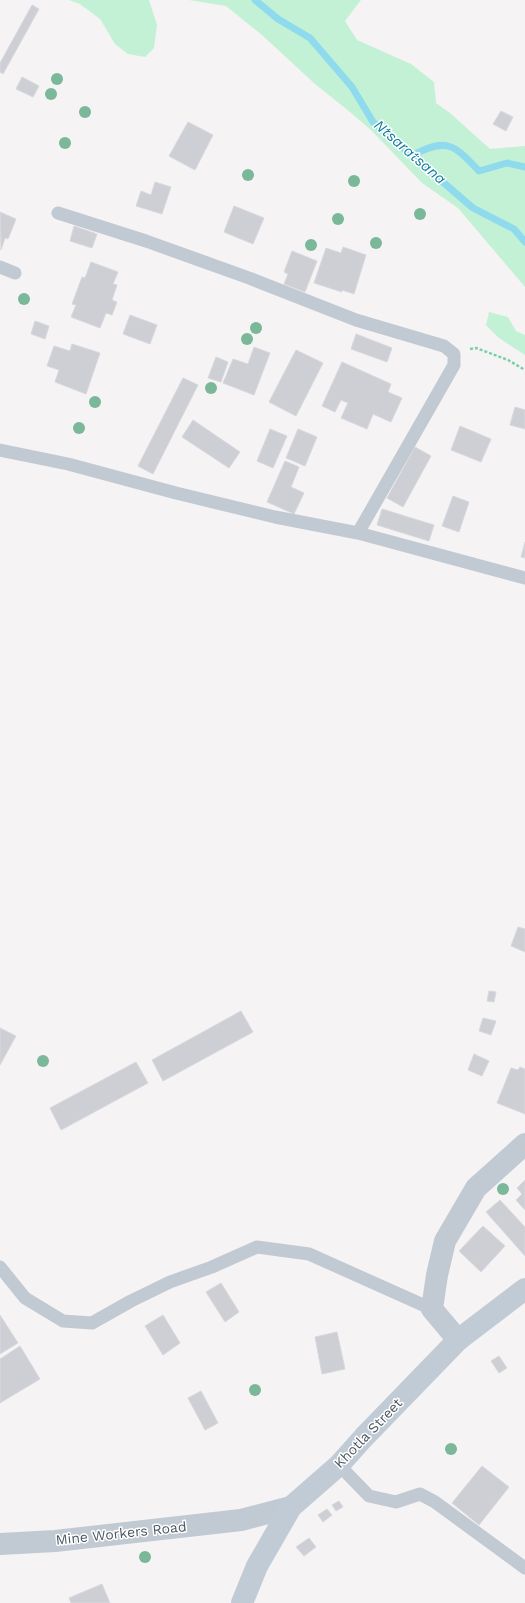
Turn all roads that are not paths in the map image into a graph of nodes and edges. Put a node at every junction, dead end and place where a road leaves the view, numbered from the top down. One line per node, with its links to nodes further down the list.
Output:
1 (58, 213): 5 (lane)
2 (0, 267): 3 (lane)
3 (15, 273)
4 (0, 450): 5 (lane)
5 (358, 533): 6 (lane)
6 (525, 578)
7 (525, 1144): 10 (street)
8 (0, 1267): 10 (lane)
9 (525, 1289): 11 (street, Khotla Street)
10 (432, 1309): 11 (street)
11 (458, 1340): 12 (street, Khotla Street)
12 (339, 1465): 13 (street, Khotla Street); 15 (lane)
13 (291, 1508): 14 (street, Mine Workers Road); 16 (street, Khotla Street)
14 (0, 1544)
15 (525, 1568)
16 (242, 1603)

